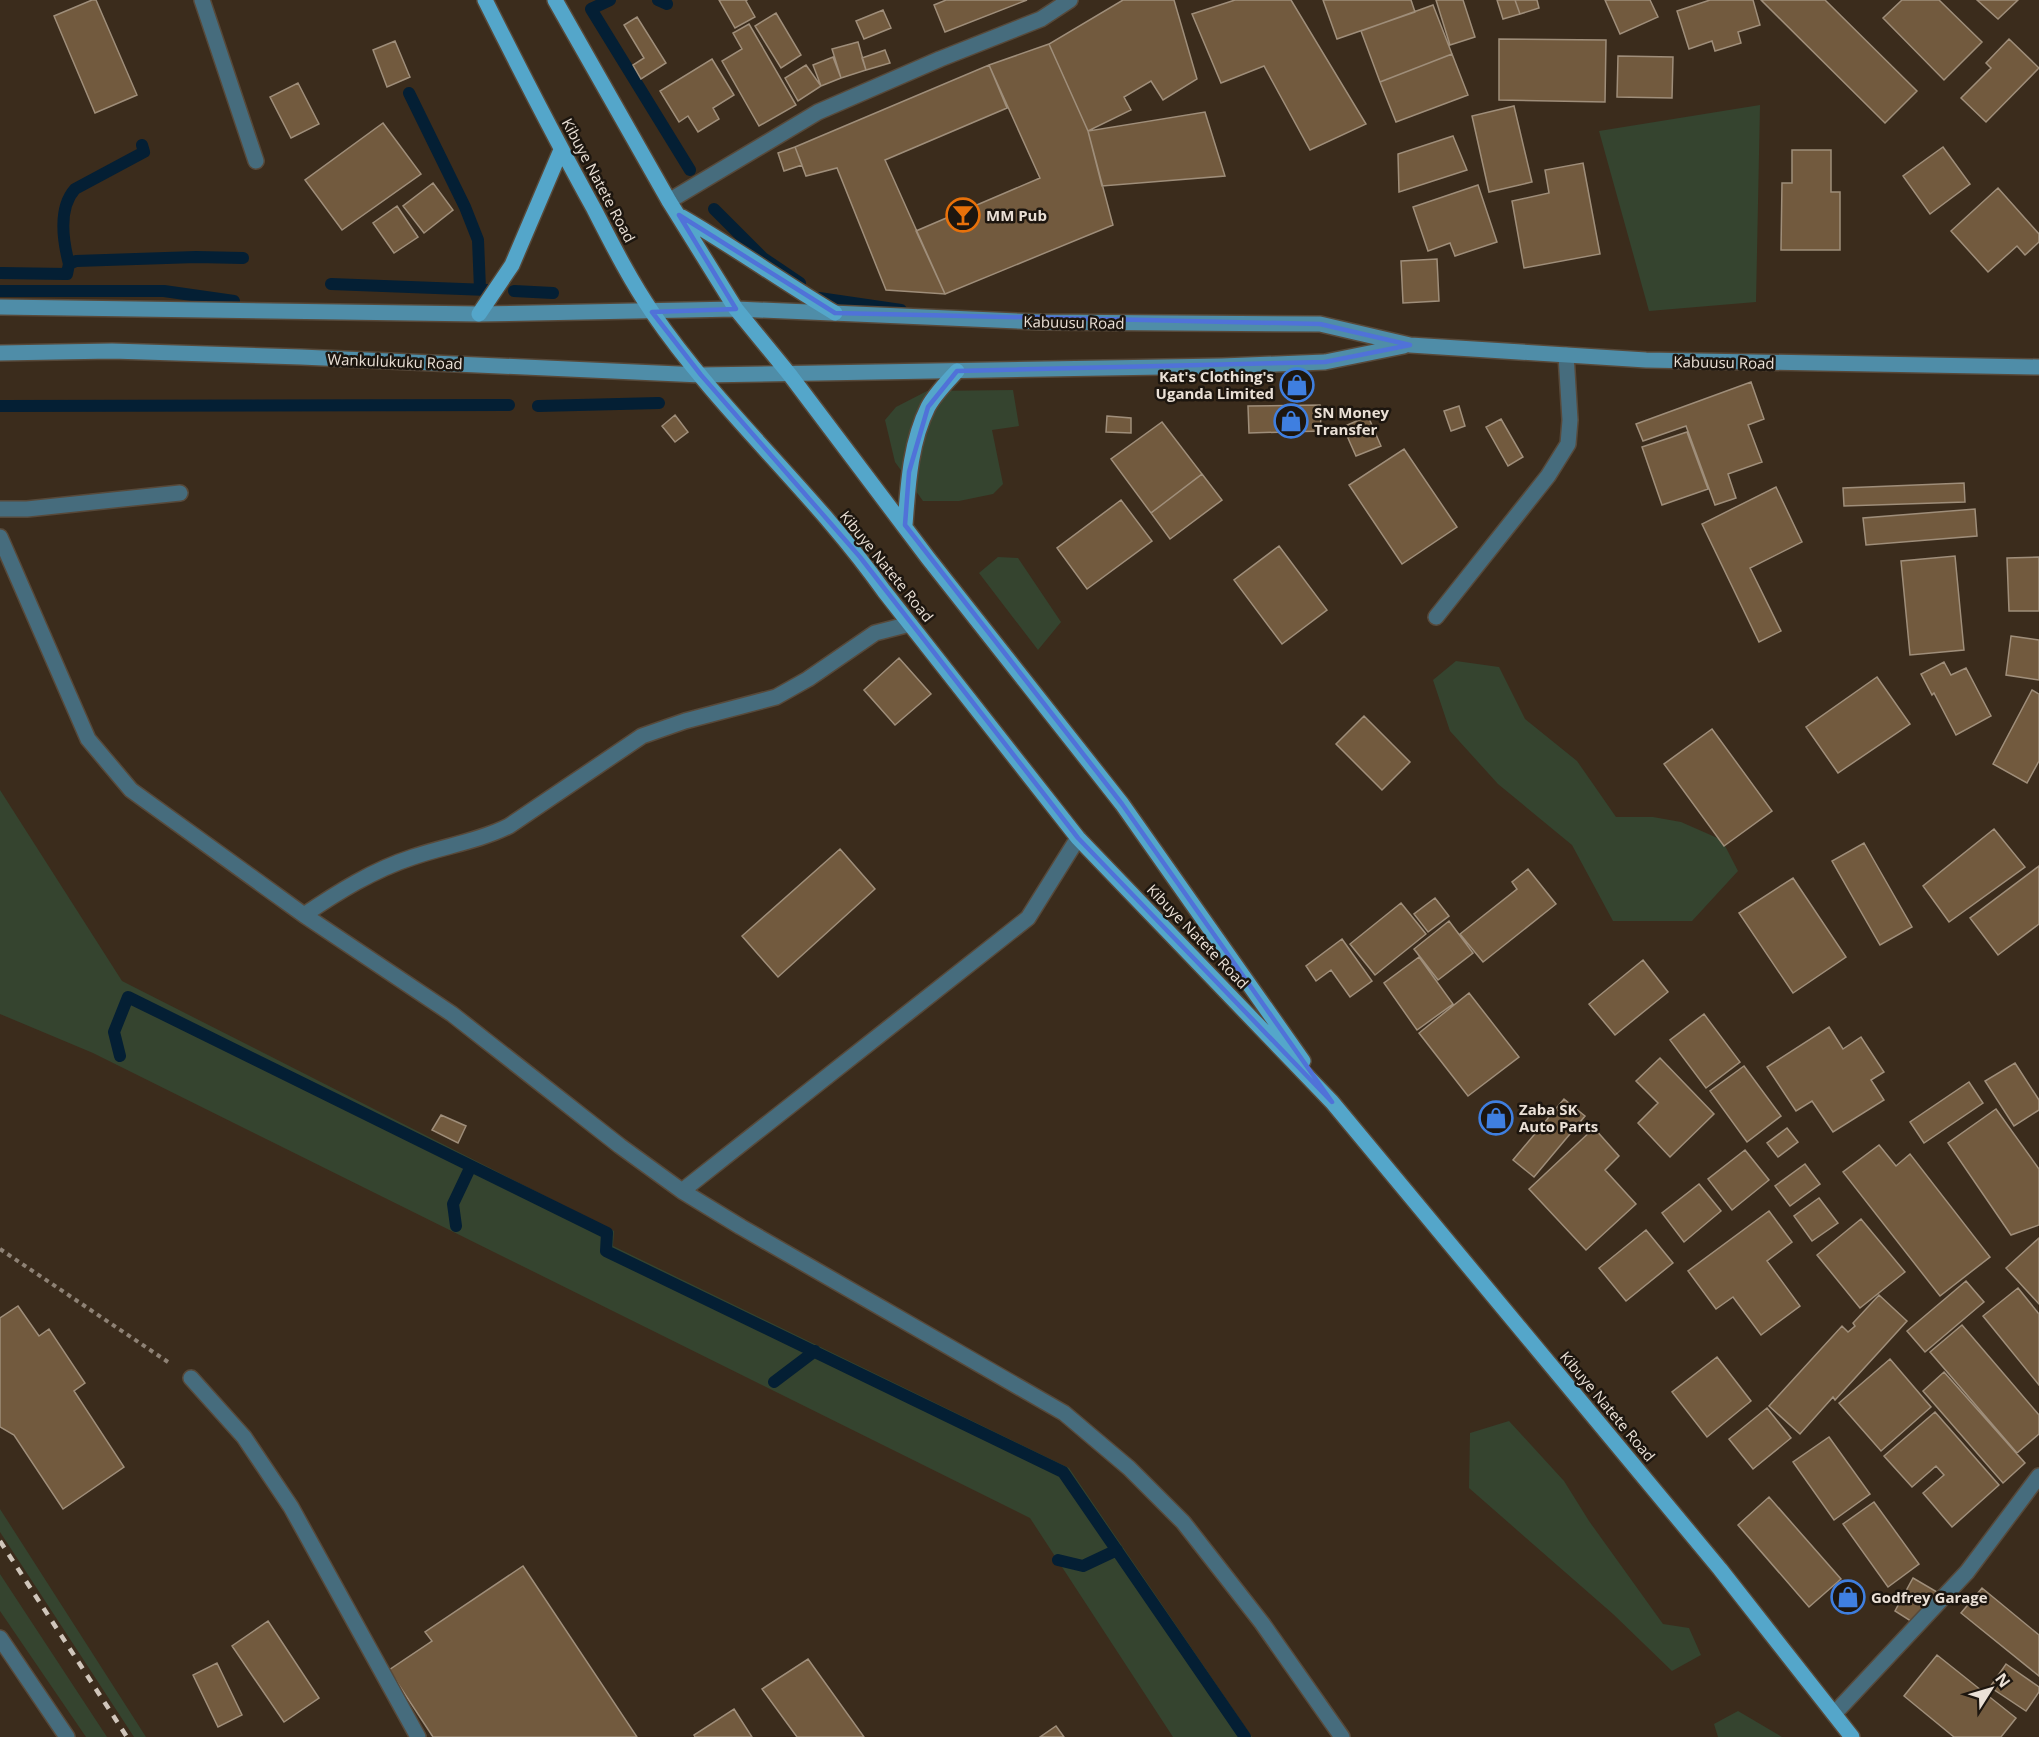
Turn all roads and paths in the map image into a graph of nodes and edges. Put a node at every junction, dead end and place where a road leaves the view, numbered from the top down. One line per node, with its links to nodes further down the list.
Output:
1 (202, 0): 6 (street)
2 (485, 0): 5 (main road, Kibuye Natete Road)
3 (555, 0): 7 (main road, Kibuye Natete Road)
4 (1070, 0): 7 (street)
5 (561, 150): 11 (main road, Kibuye Natete Road); 13 (main road)
6 (256, 161)
7 (669, 201): 8 (main road, Kibuye Natete Road)
8 (679, 215): 10 (main road, Kibuye Natete Road); 12 (main road)
9 (0, 307): 13 (street)
10 (736, 309): 11 (street); 12 (street, Kabuusu Road); 20 (main road, Kibuye Natete Road)
11 (652, 312): 13 (street); 19 (main road, Kibuye Natete Road)
12 (835, 313): 14 (street, Kabuusu Road)
13 (479, 314)
14 (1410, 345): 16 (street, Kabuusu Road); 18 (street, Kabuusu Road)
15 (0, 353): 19 (street, Wankulukuku Road)
16 (1566, 355): 17 (street, Kabuusu Road); 25 (street)
17 (2039, 367)
18 (957, 371): 20 (street, Kabuusu Road); 23 (main road)
19 (701, 375): 20 (street, Wankulukuku Road); 26 (main road, Kibuye Natete Road)
20 (790, 375): 23 (main road, Kibuye Natete Road)
21 (180, 493): 22 (street)
22 (0, 510)
23 (904, 525): 29 (main road, Kibuye Natete Road)
24 (0, 537): 28 (street)
25 (1436, 617)
26 (910, 624): 27 (main road, Kibuye Natete Road); 28 (street)
27 (1078, 838): 29 (main road, Kibuye Natete Road); 30 (street)
28 (304, 915): 30 (street)
29 (1332, 1102): 35 (main road, Kibuye Natete Road)
30 (682, 1191): 38 (street)
31 (0, 1249): 32 (path)
32 (190, 1378): 37 (street)
33 (2039, 1476): 35 (street)
34 (0, 1638): 36 (street)
35 (1834, 1714): 39 (main road, Kibuye Natete Road)
36 (68, 1737)
37 (418, 1737)
38 (1342, 1737)
39 (1852, 1737)

